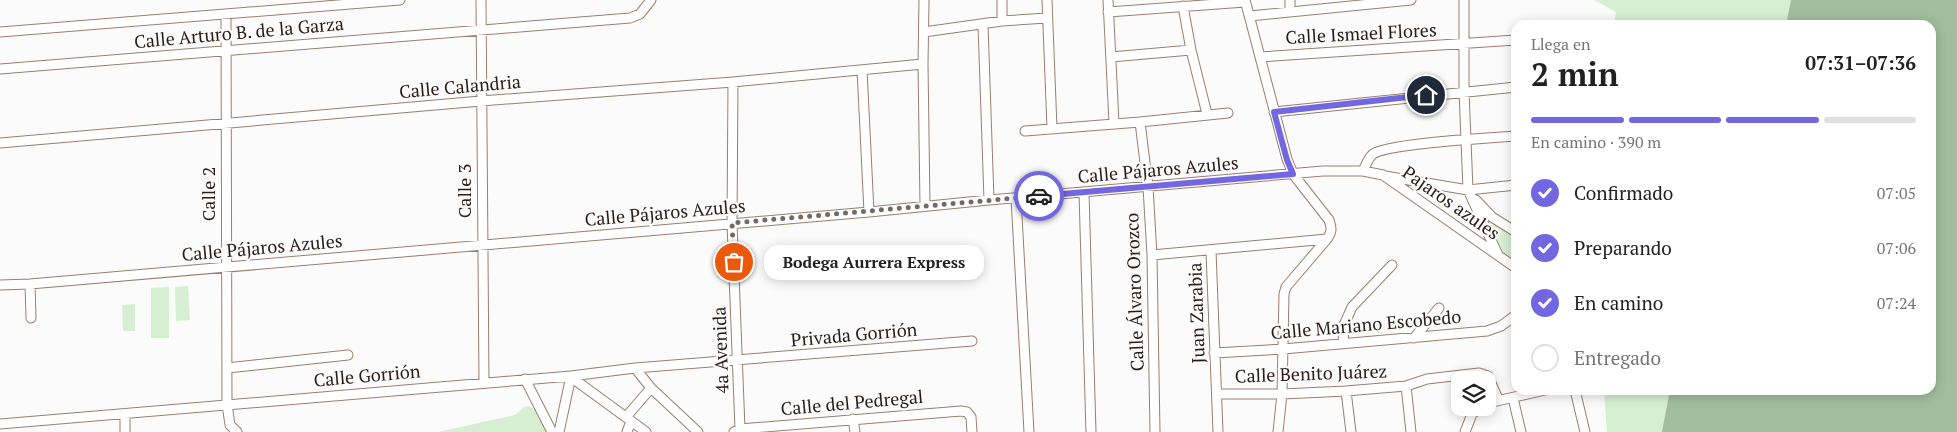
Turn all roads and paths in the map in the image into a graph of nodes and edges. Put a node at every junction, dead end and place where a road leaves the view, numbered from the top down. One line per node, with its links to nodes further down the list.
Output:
1 (400, 0): 15 (street)
2 (481, 0): 20 (street, Calle 3)
3 (651, 0): 20 (street, Calle Arturo B. de la Garza)
4 (924, 0): 22 (street)
5 (1002, 0): 18 (street)
6 (1048, 0): 17 (street)
7 (1108, 0): 13 (street)
8 (1290, 0): 14 (street)
9 (1411, 0): 14 (street)
10 (1464, 0): 24 (street)
11 (1245, 1): 12 (street); 16 (street)
12 (1183, 6): 13 (street); 26 (street)
13 (1108, 12): 27 (street)
14 (1290, 12): 16 (street)
15 (226, 14): 21 (street); 25 (street, Calle 2)
16 (1250, 16): 28 (street)
17 (1048, 18): 18 (street); 42 (street)
18 (1002, 21): 19 (street)
19 (983, 25): 22 (street); 55 (street)
20 (481, 30): 25 (street, Calle Arturo B. de la Garza); 35 (street, Calle 3)
21 (0, 32)
22 (924, 32): 29 (street)
23 (1511, 40): 24 (street, Calle Ismael Flores)
24 (1464, 44): 28 (street, Calle Ismael Flores); 34 (street)
25 (226, 50): 30 (street, Calle Arturo B. de la Garza); 41 (street, Calle 2)
26 (1191, 50): 27 (street); 38 (street)
27 (1111, 57): 40 (street)
28 (1260, 57): 36 (street)
29 (923, 64): 31 (street, Calle Calandria); 56 (street)
30 (0, 69)
31 (862, 70): 32 (street, Calle Calandria); 57 (street)
32 (733, 82): 35 (street, Calle Calandria); 58 (street, 4a Avenida)
33 (1511, 87): 34 (street)
34 (1464, 92): 36 (street); 45 (street)
35 (481, 101): 41 (street, Calle Calandria); 61 (street, Calle 3)
36 (1274, 112): 48 (street)
37 (1228, 113): 38 (street)
38 (1207, 114): 39 (street)
39 (1140, 122): 40 (street); 51 (street, Calle Álvaro Orozco)
40 (1114, 123): 42 (street)
41 (226, 124): 46 (street, Calle Calandria); 67 (street, Calle 2)
42 (1052, 128): 43 (street)
43 (1025, 131)
44 (1511, 136): 45 (street)
45 (1465, 140): 47 (street); 52 (street)
46 (0, 143)
47 (1363, 171): 48 (street, Calle Pájaros Azules); 49 (street, Pajaros azules)
48 (1293, 174): 51 (street, Calle Pájaros Azules); 60 (street)
49 (1383, 175): 52 (street); 64 (street, Pajaros azules)
50 (1511, 186): 52 (street)
51 (1148, 187): 53 (street, Calle Pájaros Azules); 63 (street, Calle Álvaro Orozco)
52 (1469, 192): 59 (street); 64 (street)
53 (1084, 193): 54 (street, Calle Pájaros Azules); 111 (street)
54 (1016, 198): 55 (street, Calle Pájaros Azules); 110 (street)
55 (989, 200): 56 (street, Calle Pájaros Azules)
56 (926, 206): 57 (street, Calle Pájaros Azules)
57 (869, 212): 58 (street, Calle Pájaros Azules)
58 (732, 223): 61 (street, Calle Pájaros Azules); 79 (street, 4a Avenida)
59 (1511, 229)
60 (1327, 239): 62 (street); 76 (street)
61 (482, 246): 67 (street, Calle Pájaros Azules); 84 (street, Calle 3)
62 (1210, 251): 63 (street, Juan Zarabia); 77 (street, Juan Zarabia)
63 (1152, 255): 112 (street, Calle Álvaro Orozco)
64 (1498, 255): 65 (street, Pajaros azules)
65 (1511, 264)
66 (1392, 265): 75 (street)
67 (226, 268): 68 (street, Calle Pájaros Azules); 80 (street, Calle 2)
68 (30, 284): 69 (street, Calle Pájaros Azules); 71 (street)
69 (0, 285)
70 (1439, 308): 73 (street)
71 (31, 318)
72 (1511, 318): 73 (street, Calle Mariano Escobedo)
73 (1414, 338): 75 (street, Calle Mariano Escobedo)
74 (972, 341): 79 (street, Privada Gorrión)
75 (1343, 343): 76 (street, Calle Mariano Escobedo)
76 (1283, 349): 77 (street, Calle Mariano Escobedo); 89 (street)
77 (1214, 352): 88 (street, Juan Zarabia)
78 (348, 356): 80 (street)
79 (738, 360): 81 (street, Calle Gorrión); 100 (street, 4a Avenida)
80 (227, 368): 94 (street, Calle 2)
81 (635, 368): 82 (street, Calle Gorrión); 86 (street)
82 (571, 376): 83 (street, Calle Gorrión); 97 (street); 104 (street)
83 (525, 379): 84 (street, Calle Gorrión); 103 (street)
84 (484, 383): 94 (street, Calle Gorrión)
85 (1406, 386): 87 (street, Calle Benito Juárez); 93 (street, Calle Benito Juárez); 116 (street)
86 (651, 388): 97 (street); 107 (street)
87 (1346, 391): 89 (street, Calle Benito Juárez); 115 (street)
88 (1217, 394): 89 (street, Calle Benito Juárez); 113 (street, Juan Zarabia)
89 (1282, 394): 114 (street)
90 (1525, 395): 92 (street)
91 (1575, 395): 119 (street)
92 (1513, 398): 93 (street); 118 (street)
93 (1498, 400)
94 (228, 404): 95 (street, Calle Gorrión); 102 (street, Calle 2)
95 (125, 414): 99 (street, Calle Gorrión); 101 (street)
96 (1471, 416): 117 (street)
97 (628, 419): 105 (street); 106 (street)
98 (853, 419): 100 (street, Calle del Pedregal); 108 (street); 109 (street, Calle del Pedregal)
99 (0, 424)
100 (737, 430)
101 (125, 432)
102 (237, 432)
103 (552, 432)
104 (559, 432)
105 (627, 432)
106 (646, 432)
107 (698, 432)
108 (855, 432)
109 (972, 432)
110 (1028, 432)
111 (1091, 432)
112 (1155, 432)
113 (1218, 432)
114 (1278, 432)
115 (1351, 432)
116 (1411, 432)
117 (1465, 432)
118 (1520, 432)
119 (1585, 432)

